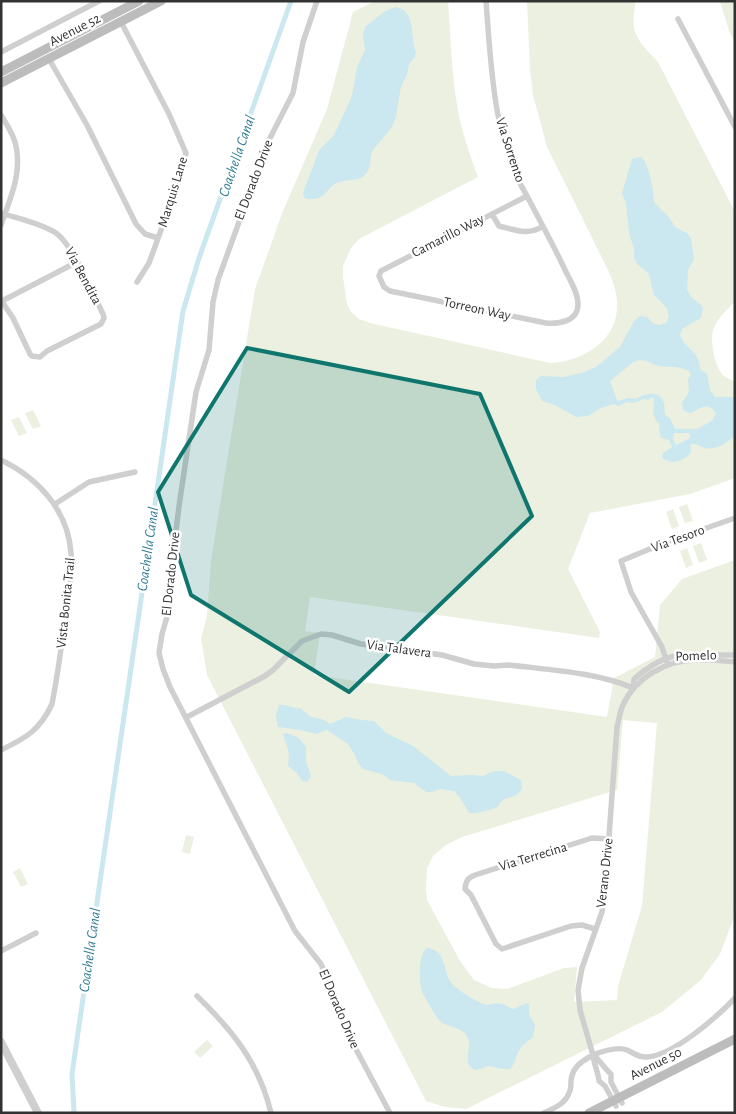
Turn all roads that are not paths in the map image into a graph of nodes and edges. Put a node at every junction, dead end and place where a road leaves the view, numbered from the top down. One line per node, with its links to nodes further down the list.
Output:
1 (98, 1): 9 (street)
2 (139, 1): 8 (main road, Avenue 52)
3 (161, 1): 7 (main road, Avenue 52)
4 (317, 1): 35 (street, El Dorado Drive)
5 (486, 1): 15 (street, Via Sorrento)
6 (678, 19): 14 (street)
7 (121, 22): 10 (main road, Avenue 52); 20 (street, Marquis Lane)
8 (78, 32): 10 (main road); 11 (main road, Avenue 52)
9 (1, 52)
10 (49, 59): 12 (main road, Avenue 52); 20 (street)
11 (1, 72)
12 (1, 84)
13 (1, 115): 16 (street)
14 (735, 127)
15 (527, 196): 17 (street, Camarillo Way); 19 (street, Via Sorrento)
16 (3, 213): 18 (street); 21 (street, Via Bendita)
17 (492, 214): 19 (street); 23 (street, Camarillo Way)
18 (1, 225)
19 (543, 226): 25 (street, Via Sorrento)
20 (158, 238): 22 (street, Marquis Lane)
21 (77, 262): 24 (street); 24 (street, Via Bendita)
22 (137, 282)
23 (381, 282): 25 (street, Torreon Way)
24 (1, 300)
25 (574, 315)
26 (1, 460): 28 (street, Vista Bonita Trail)
27 (134, 472): 28 (street)
28 (55, 504): 36 (street, Vista Bonita Trail)
29 (735, 518): 31 (street, Via Tesoro)
30 (735, 655): 31 (street, Pomelo)
31 (665, 657): 33 (street); 34 (street, Pomelo)
32 (735, 662): 33 (street, Pomelo)
33 (668, 665): 34 (street, Pomelo)
34 (633, 688): 35 (street, Via Talavera); 37 (street, Verano Drive)
35 (187, 717): 50 (street, El Dorado Drive)
36 (1, 750)
37 (609, 839): 38 (street, Verano Drive); 38 (street, Via Terrecina)
38 (595, 929): 46 (street, Verano Drive)
39 (36, 933): 40 (street)
40 (1, 951)
41 (197, 996): 49 (street)
42 (735, 998): 46 (street)
43 (735, 1039): 47 (main road, Avenue 50)
44 (1, 1042): 48 (street)
45 (735, 1046): 47 (main road, Avenue 50)
46 (595, 1054): 47 (street, Verano Drive); 47 (street, Verano Drive); 51 (street)
47 (617, 1102): 52 (main road, Avenue 50); 53 (main road, Avenue 50)
48 (38, 1113)
49 (271, 1113)
50 (390, 1113)
51 (544, 1113)
52 (589, 1113)
53 (602, 1113)

